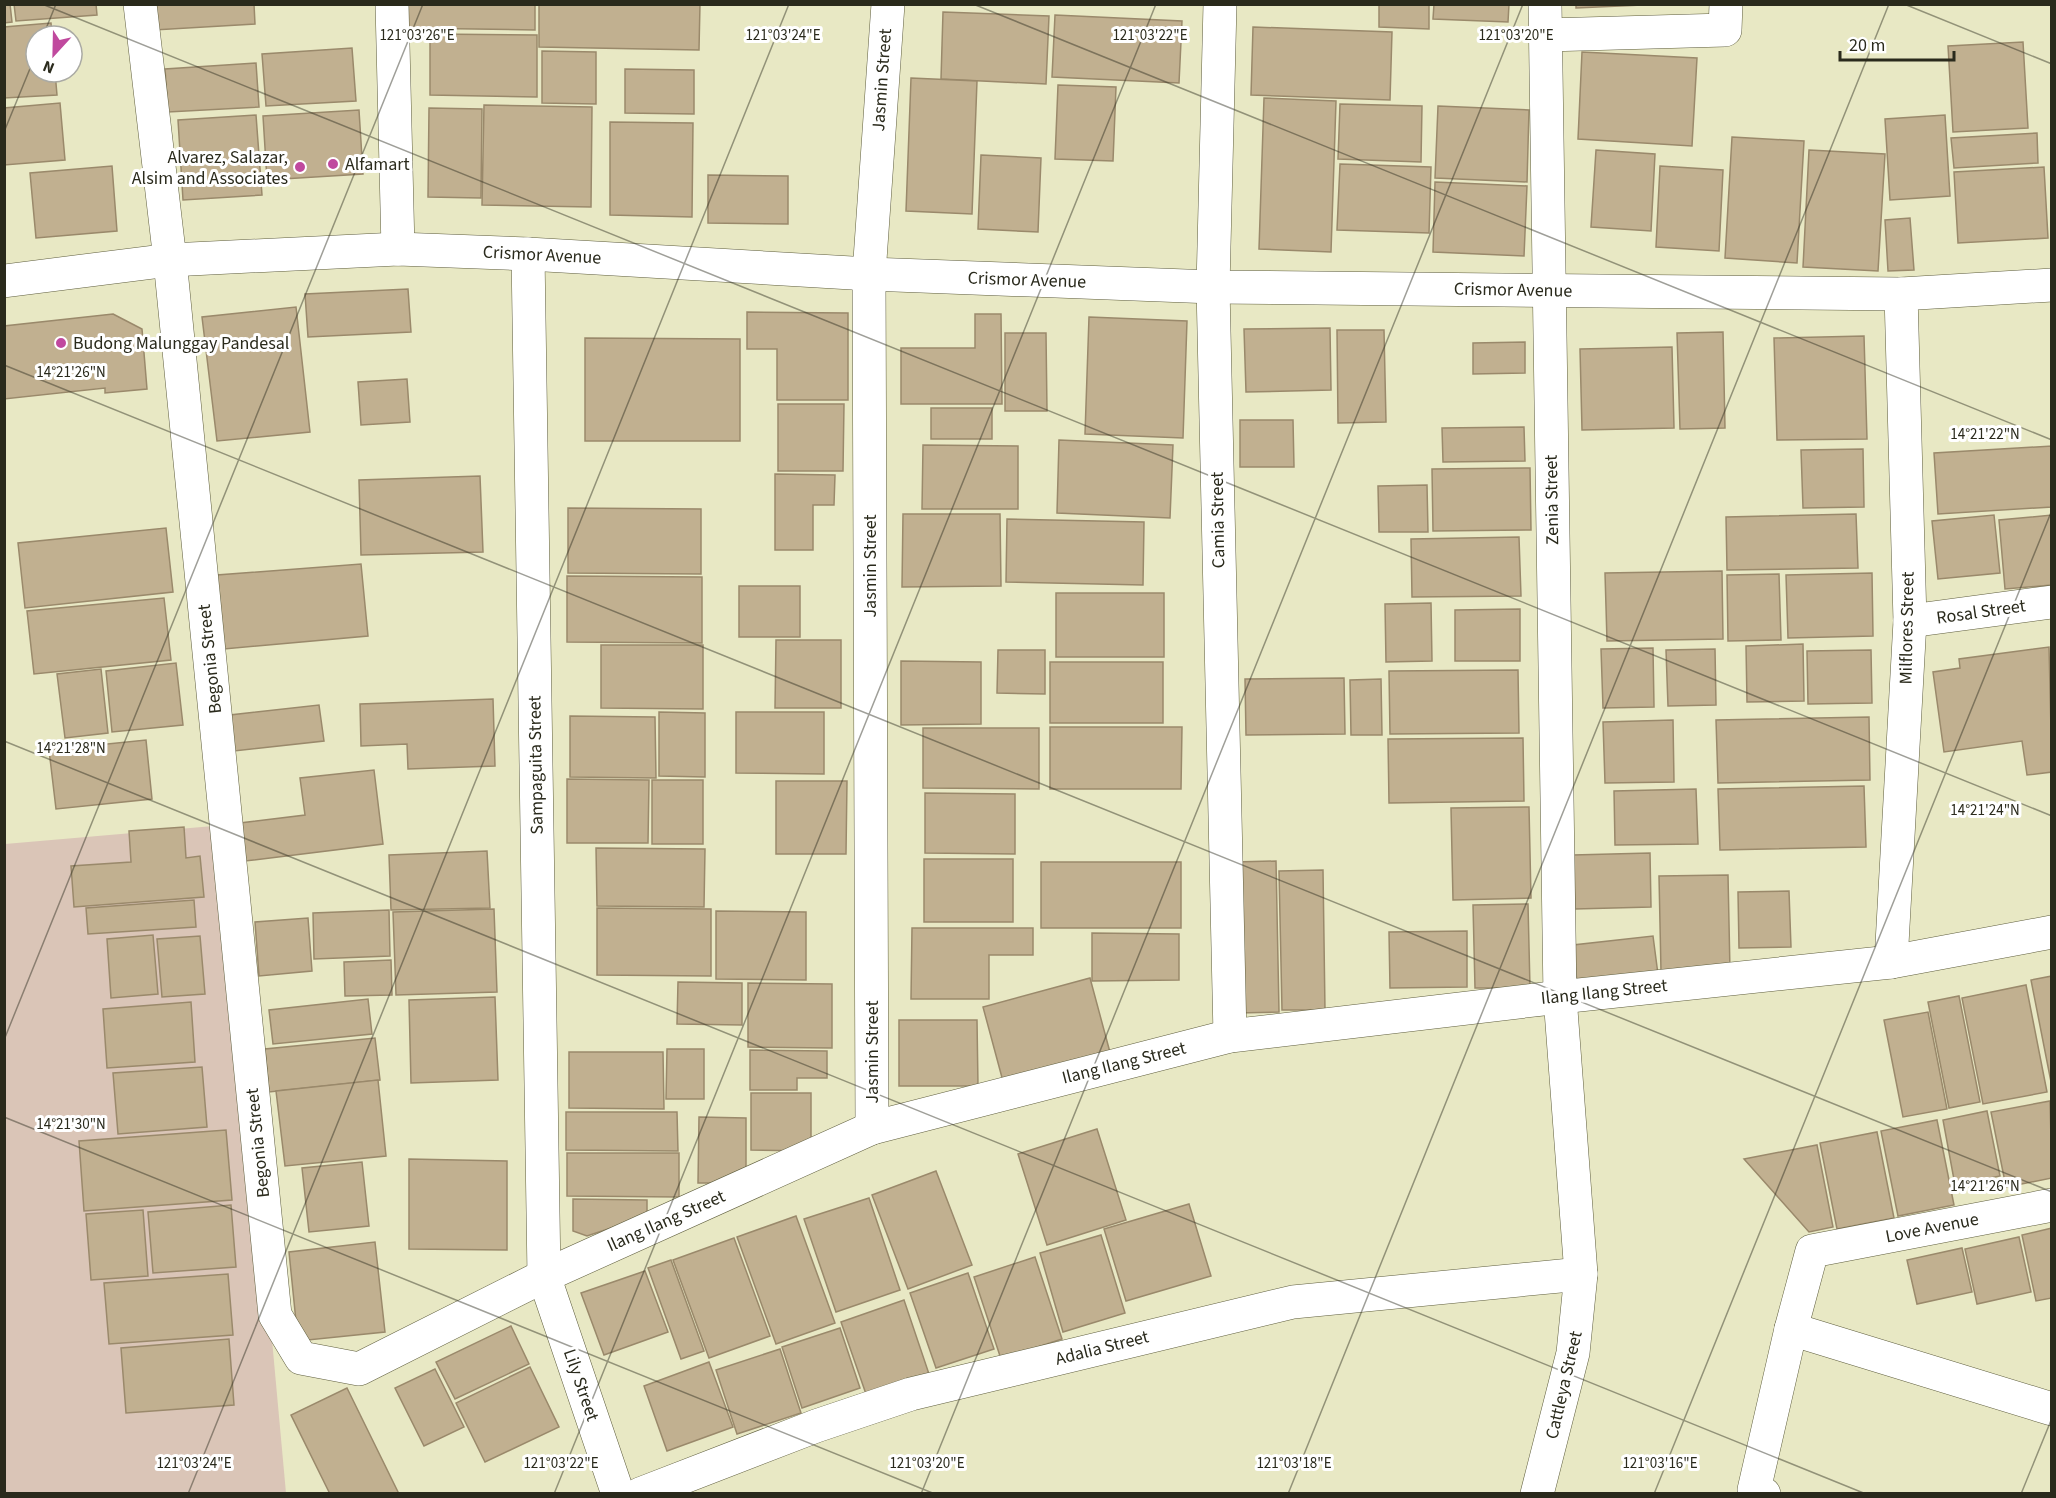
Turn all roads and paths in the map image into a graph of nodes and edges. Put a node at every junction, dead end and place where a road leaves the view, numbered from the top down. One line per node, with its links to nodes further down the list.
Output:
1 (140, 4): 9 (street, Begonia Street)
2 (392, 4): 7 (street)
3 (888, 4): 10 (street, Jasmin Street)
4 (1220, 4): 13 (street, Camia Street)
5 (1726, 4): 6 (street)
6 (1546, 20): 14 (street, Zenia Street)
7 (398, 249): 8 (street, Crismor Avenue); 9 (street, Crismor Avenue)
8 (528, 254): 10 (street, Crismor Avenue); 25 (street, Sampaguita Street)
9 (170, 260): 11 (street, Crismor Avenue); 26 (street, Begonia Street)
10 (869, 274): 13 (street, Crismor Avenue); 22 (street, Jasmin Street)
11 (4, 281)
12 (2052, 285): 15 (street, Crismor Avenue)
13 (1214, 287): 14 (street, Crismor Avenue); 21 (street, Camia Street)
14 (1549, 291): 15 (street, Crismor Avenue); 20 (street, Zenia Street)
15 (1901, 294): 17 (street, Milflores Street)
16 (2052, 602): 17 (street, Rosal Street)
17 (1910, 621): 19 (street, Milflores Street)
18 (2052, 932): 19 (street, Ilang Ilang Street)
19 (1891, 962): 20 (street, Ilang Ilang Street)
20 (1560, 996): 21 (street, Ilang Ilang Street); 24 (street, Zenia Street)
21 (1230, 1036): 22 (street, Ilang Ilang Street)
22 (872, 1128): 25 (street, Ilang Ilang Street)
23 (2052, 1204): 27 (street, Love Avenue)
24 (1581, 1274): 30 (street, Adalia Street); 31 (street, Cattleya Street)
25 (544, 1276): 26 (street, Ilang Ilang Street); 29 (street, Lily Street)
26 (275, 1315)
27 (1791, 1329): 28 (street); 32 (street)
28 (2052, 1409)
29 (618, 1494)
30 (640, 1494)
31 (1537, 1494)
32 (1764, 1494)

